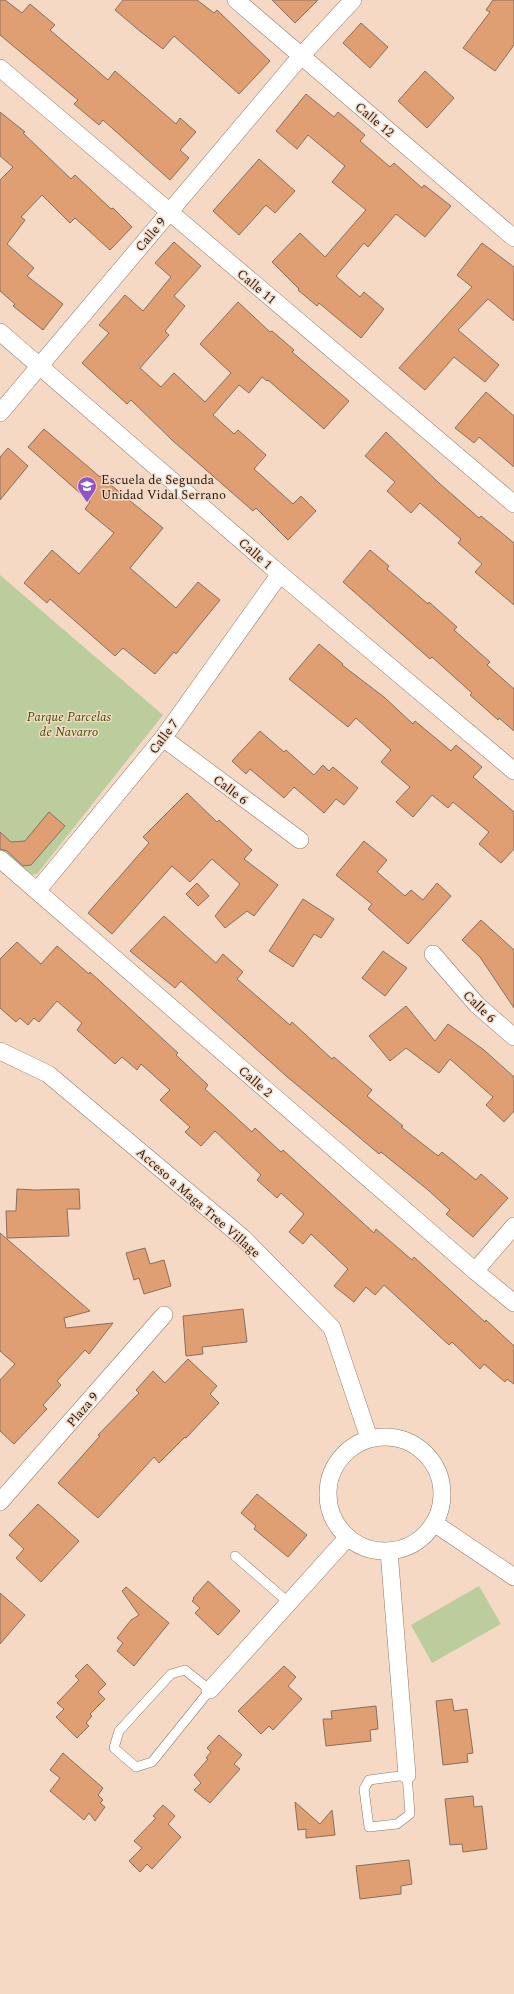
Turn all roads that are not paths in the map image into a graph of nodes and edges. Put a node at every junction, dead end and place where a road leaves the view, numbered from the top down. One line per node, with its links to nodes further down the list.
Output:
1 (236, 0): 3 (street, Calle 12)
2 (352, 0): 3 (street, Calle 9)
3 (301, 56): 5 (street, Calle 9); 6 (street, Calle 12)
4 (0, 68): 5 (street, Calle 11)
5 (169, 211): 8 (street, Calle 9); 10 (street, Calle 11)
6 (514, 238)
7 (0, 332): 8 (street, Calle 1)
8 (40, 366): 9 (street, Calle 9); 11 (street, Calle 1)
9 (0, 413)
10 (514, 504)
11 (280, 574): 12 (street, Calle 7); 13 (street, Calle 1)
12 (163, 738): 14 (street, Calle 6); 16 (street, Calle 7)
13 (514, 771)
14 (300, 840)
15 (0, 859): 16 (street, Calle 2)
16 (37, 891): 21 (street, Calle 2)
17 (433, 954): 18 (street, Calle 6)
18 (514, 1037)
19 (0, 1051): 24 (street, Acceso a Maga Tree Village)
20 (514, 1226): 21 (street)
21 (475, 1271): 22 (street, Calle 2)
22 (514, 1303)
23 (164, 1316): 25 (street, Plaza 9)
24 (369, 1438): 26 (street); 27 (street)
25 (0, 1502)
26 (434, 1523): 28 (street); 30 (street)
27 (348, 1537): 28 (street); 31 (street)
28 (390, 1551): 33 (street)
29 (235, 1556): 31 (lane)
30 (514, 1577)
31 (288, 1602): 32 (street)
32 (210, 1690): 32 (lane)
33 (407, 1775): 33 (lane)

